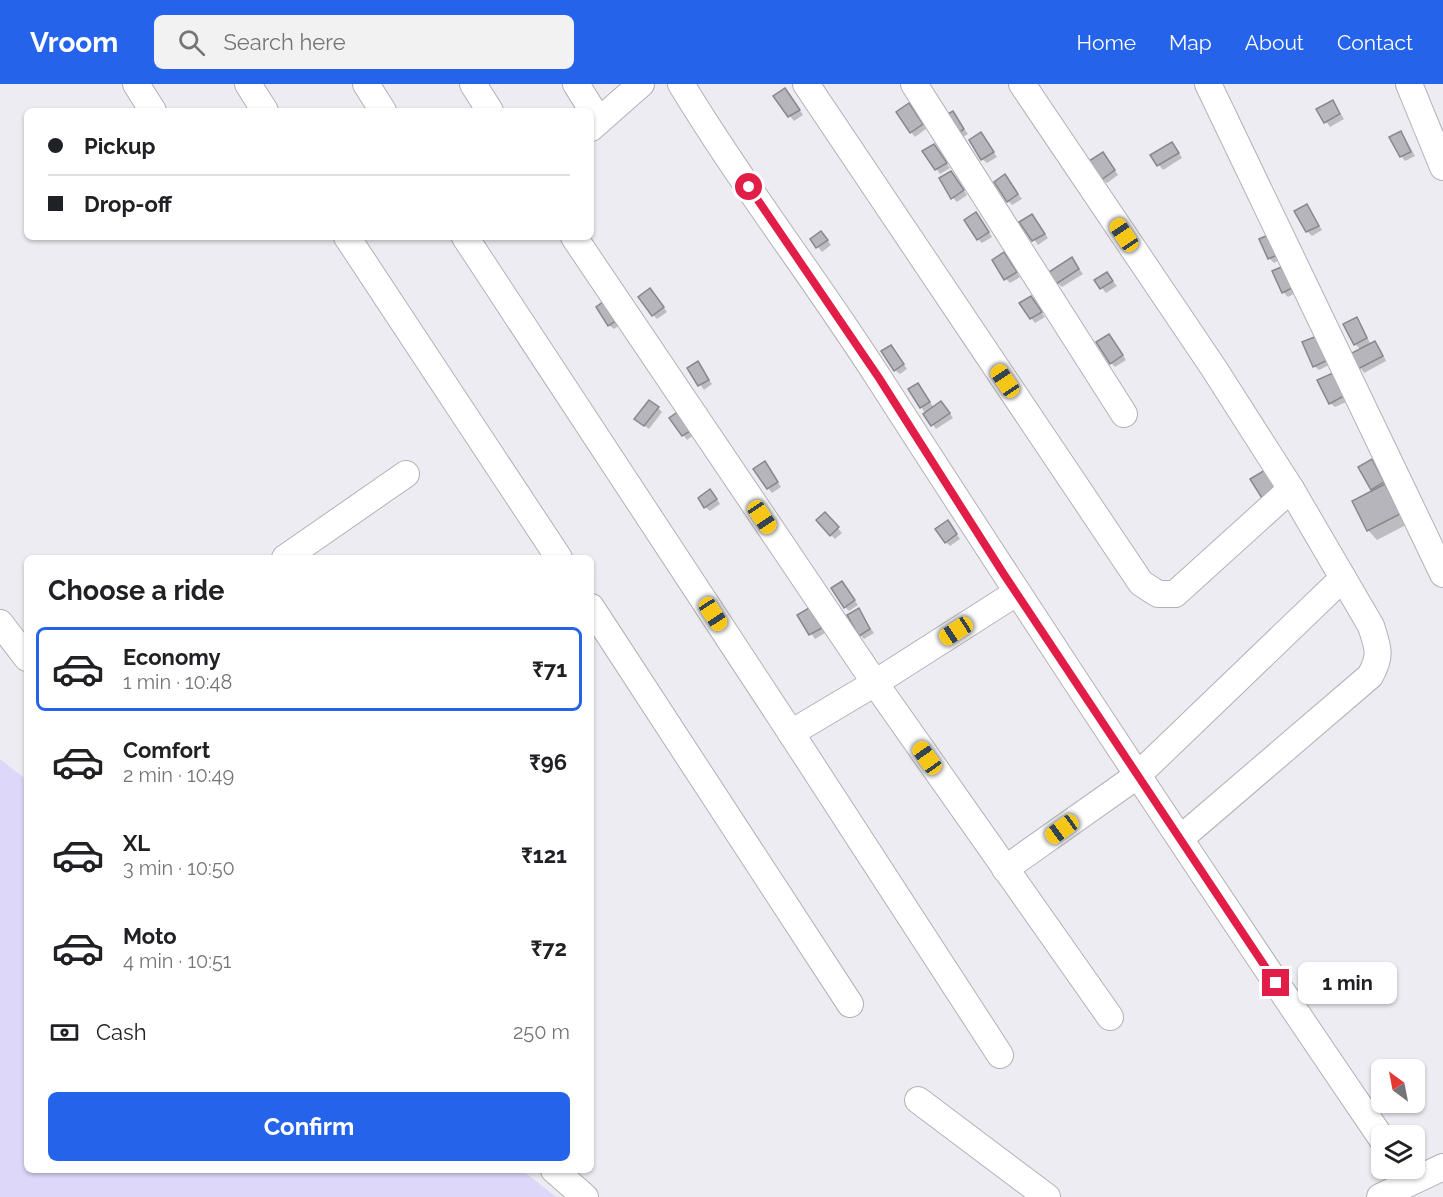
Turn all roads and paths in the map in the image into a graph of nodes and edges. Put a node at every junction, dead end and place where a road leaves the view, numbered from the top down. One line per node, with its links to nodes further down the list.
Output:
1 (136, 84): 13 (street)
2 (248, 84): 14 (street)
3 (366, 84): 15 (street)
4 (473, 84): 16 (street)
5 (576, 84): 17 (street)
6 (641, 84): 18 (street)
7 (681, 84): 31 (street)
8 (806, 84): 26 (street)
9 (914, 84): 24 (street)
10 (1022, 84): 26 (street)
11 (1208, 84): 29 (street)
12 (1409, 84): 19 (street)
13 (151, 108)
14 (263, 108)
15 (381, 108)
16 (488, 108)
17 (587, 108)
18 (595, 124)
19 (1437, 137): 20 (street)
20 (1443, 167)
21 (349, 240): 28 (street)
22 (467, 240): 36 (street)
23 (576, 240): 35 (street)
24 (1124, 414)
25 (406, 474): 27 (street)
26 (1291, 489): 30 (street)
27 (289, 555)
28 (557, 555)
29 (1443, 574)
30 (1343, 578): 37 (street); 38 (street)
31 (1016, 593): 35 (street); 37 (street)
32 (594, 612): 40 (street)
33 (0, 623): 34 (street)
34 (24, 654)
35 (875, 683): 36 (street); 39 (street)
36 (792, 733): 42 (street)
37 (1138, 775): 38 (street); 39 (street)
38 (1181, 838): 44 (street)
39 (1005, 869): 41 (street)
40 (850, 1004)
41 (1110, 1017)
42 (1000, 1055)
43 (918, 1100): 48 (street)
44 (1372, 1125)
45 (1443, 1167): 49 (street)
46 (557, 1173): 47 (street)
47 (585, 1197)
48 (1047, 1197)
49 (1380, 1197)

